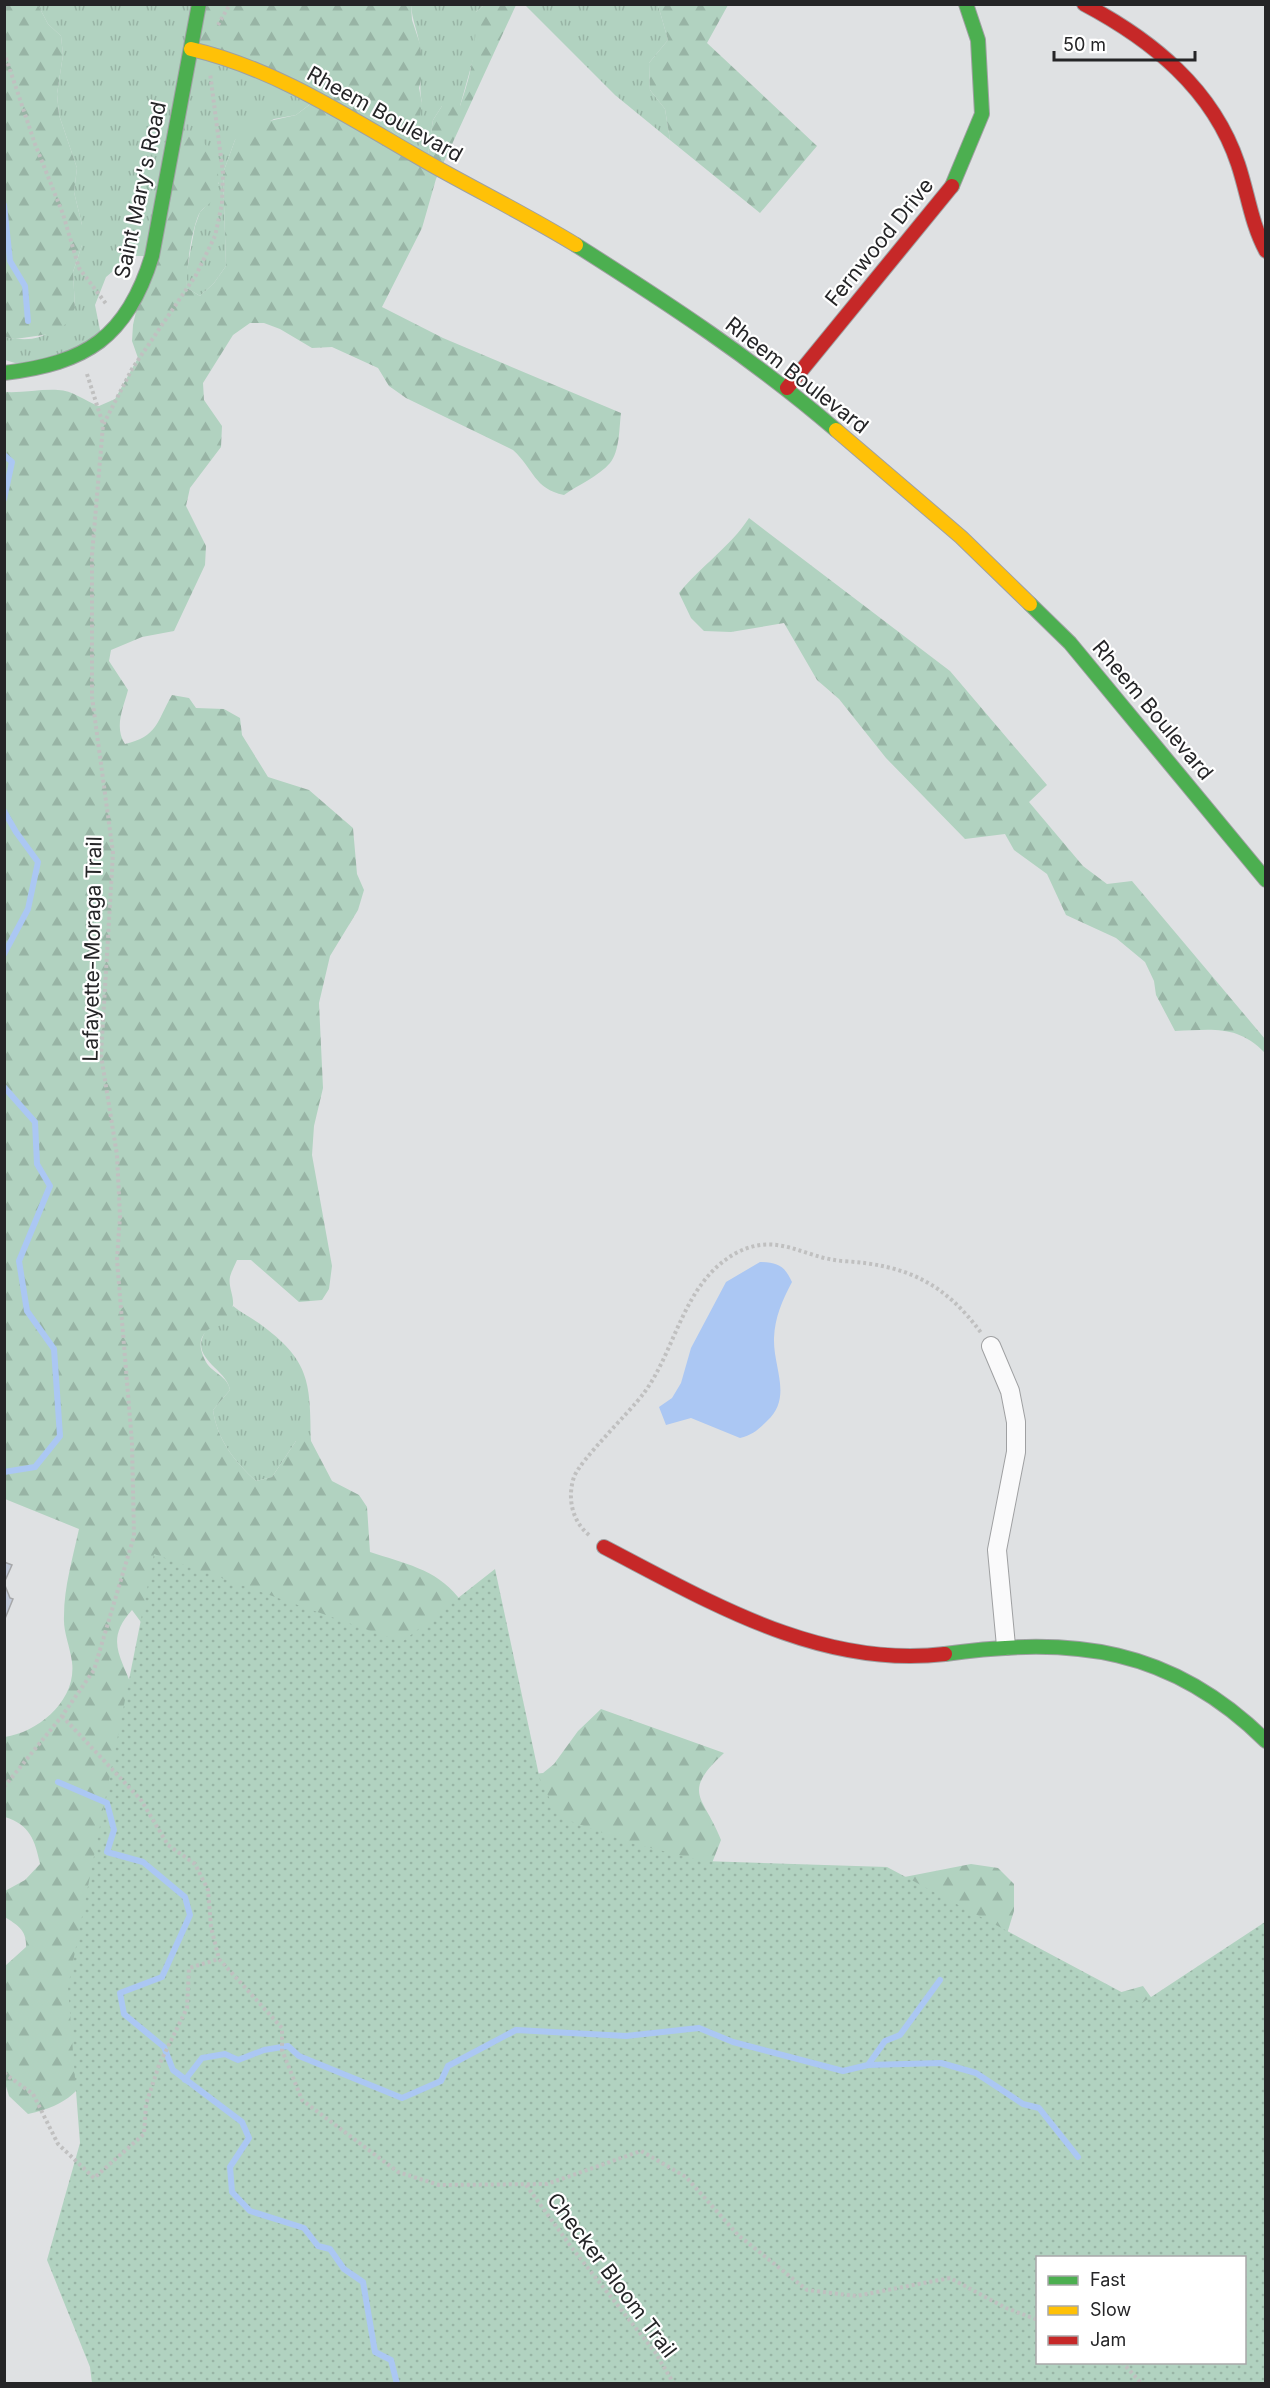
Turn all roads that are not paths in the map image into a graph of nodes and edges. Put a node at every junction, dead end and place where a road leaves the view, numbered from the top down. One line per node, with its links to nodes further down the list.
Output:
1 (199, 4): 4 (street, Saint Mary's Road)
2 (966, 4): 9 (street, Fernwood Drive)
3 (1084, 4): 5 (street)
4 (191, 49): 7 (street, Saint Mary's Road); 9 (street, Rheem Boulevard)
5 (1266, 251)
6 (4, 360): 7 (street)
7 (35, 369): 8 (street, Saint Mary's Road)
8 (4, 373)
9 (787, 388): 10 (street, Rheem Boulevard)
10 (1266, 880)
11 (991, 1346): 13 (street)
12 (604, 1547): 13 (street)
13 (1006, 1646): 14 (street)
14 (1266, 1741)

